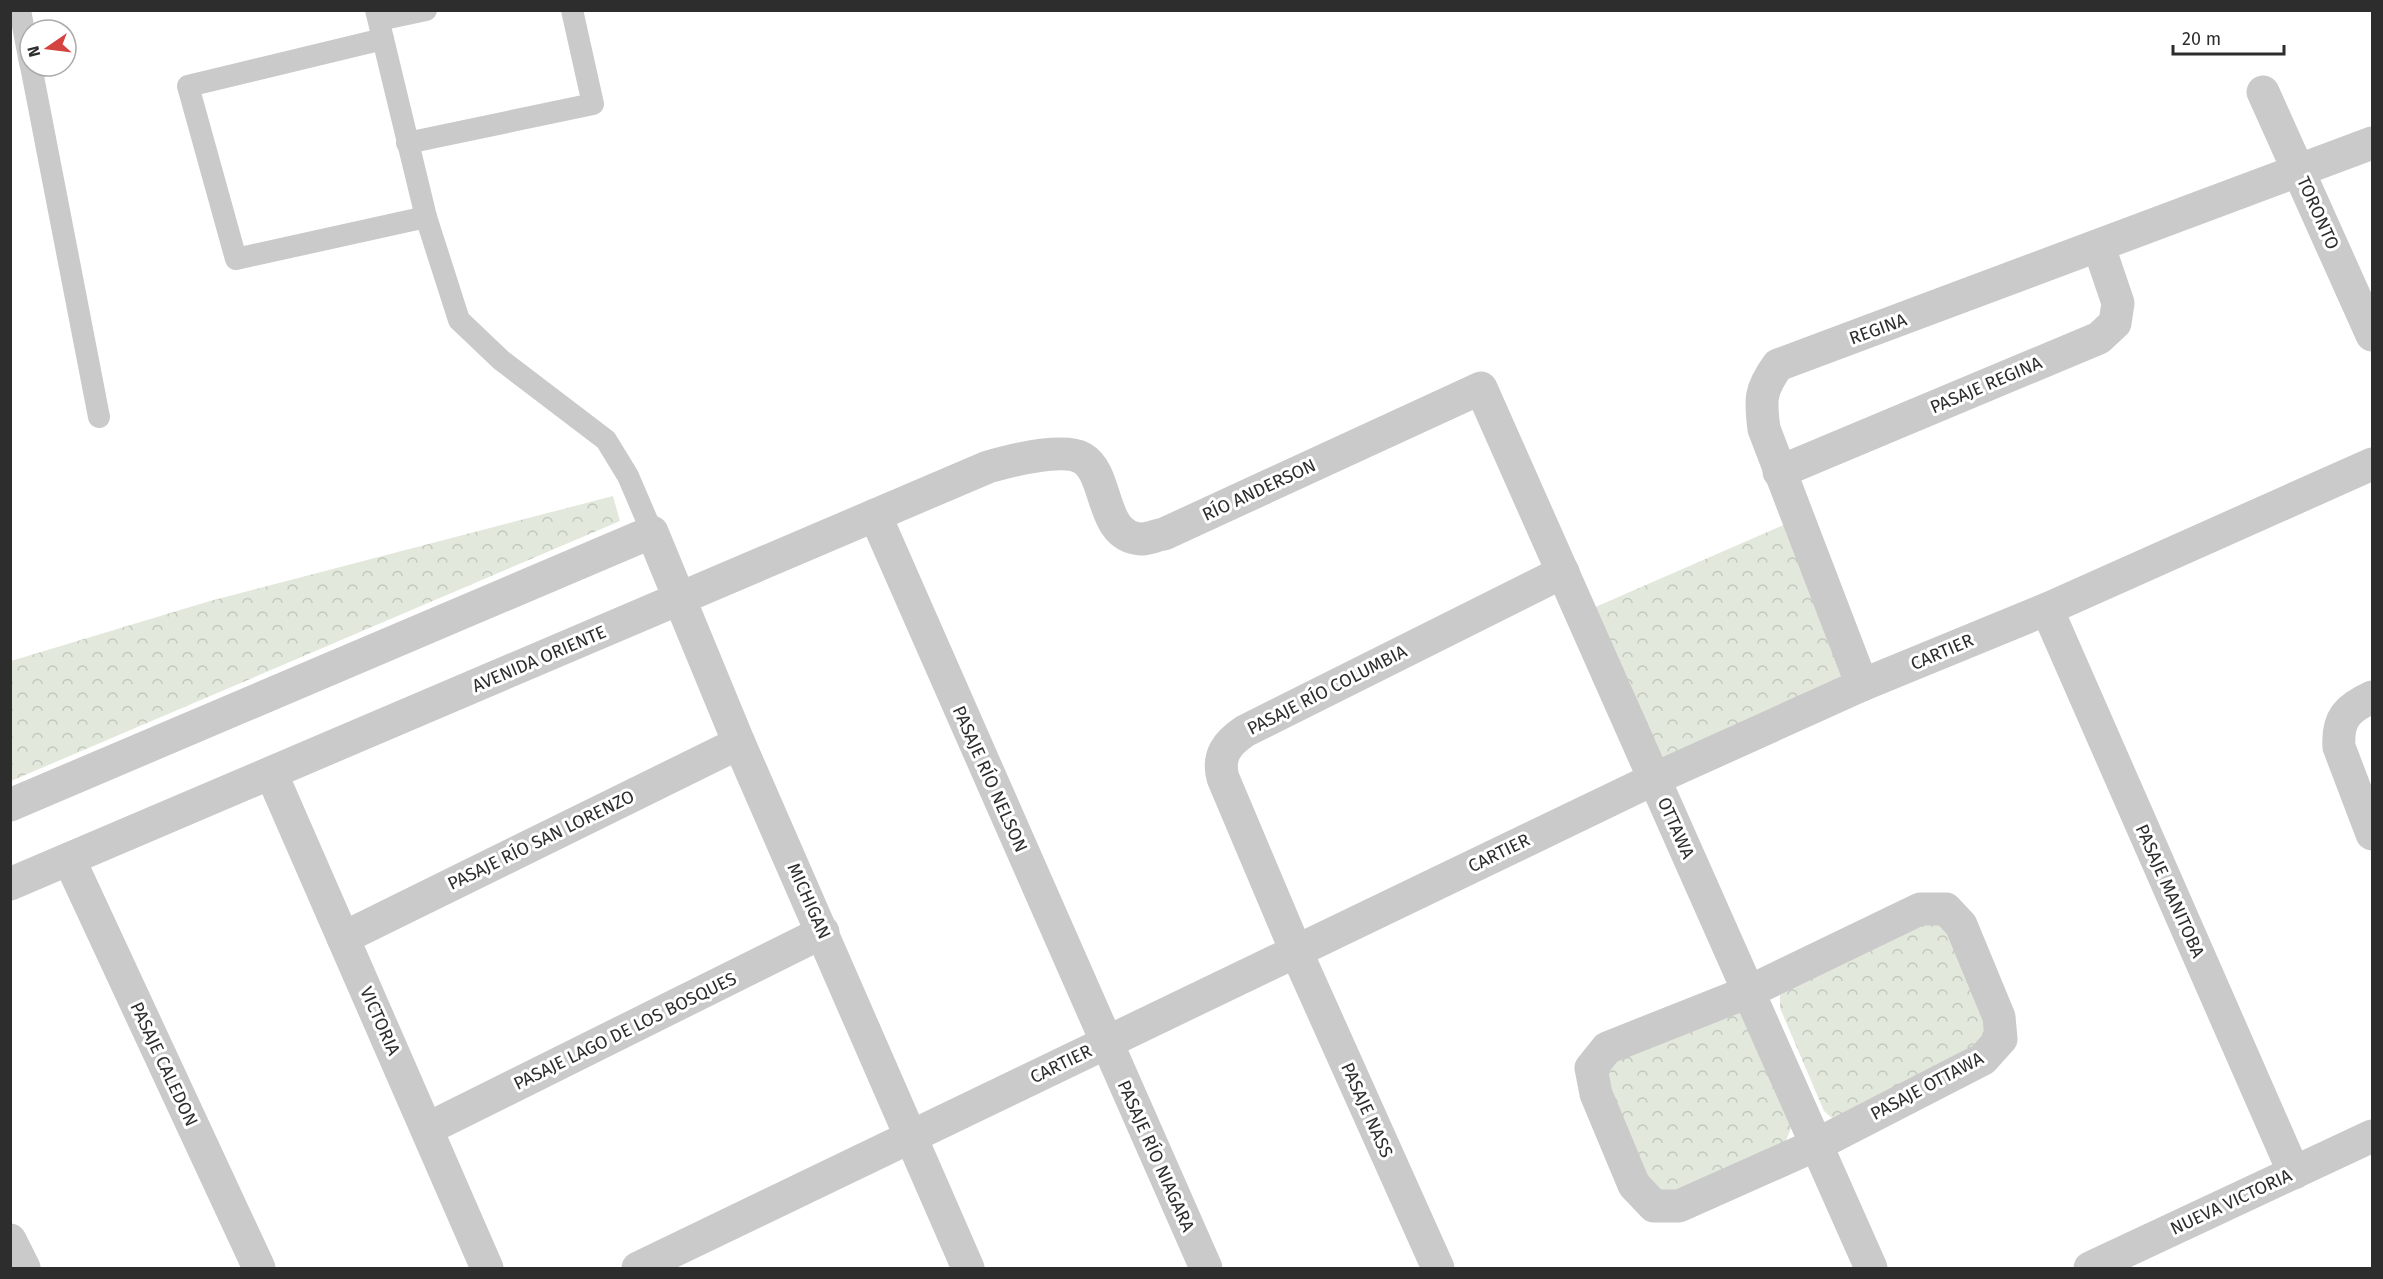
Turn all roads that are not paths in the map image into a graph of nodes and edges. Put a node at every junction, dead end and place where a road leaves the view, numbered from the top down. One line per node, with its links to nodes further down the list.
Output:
1 (426, 10): 3 (lane)
2 (572, 10): 7 (lane)
3 (379, 23): 7 (lane); 9 (lane)
4 (33, 78): 13 (lane)
5 (2263, 92): 8 (street, TORONTO)
6 (2373, 143): 8 (street, REGINA)
7 (407, 144): 9 (lane)
8 (2299, 172): 10 (street, REGINA); 11 (street, TORONTO)
9 (426, 217): 18 (lane)
10 (2099, 247): 16 (street, PASAJE REGINA); 16 (street, REGINA)
11 (2373, 335)
12 (1481, 388): 14 (street, RÍO ANDERSON); 19 (street, OTTAWA)
13 (99, 417)
14 (1073, 455): 17 (street, AVENIDA ORIENTE)
15 (2373, 464): 21 (street, CARTIER)
16 (1779, 472): 22 (street, REGINA)
17 (875, 515): 20 (street, AVENIDA ORIENTE); 35 (street, PASAJE RÍO NELSON)
18 (652, 532): 20 (street, MICHIGAN); 27 (street)
19 (1563, 572): 26 (street, OTTAWA); 33 (street, PASAJE RÍO COLUMBIA)
20 (681, 598): 24 (street, MICHIGAN); 25 (street, AVENIDA ORIENTE)
21 (2047, 609): 22 (street, CARTIER); 40 (street, PASAJE MANITOBA)
22 (1862, 686): 26 (street, CARTIER)
23 (2373, 697): 28 (street)
24 (739, 742): 31 (street, MICHIGAN); 32 (street, PASAJE RÍO SAN LORENZO)
25 (272, 775): 29 (street, AVENIDA ORIENTE); 32 (street, VICTORIA)
26 (1654, 778): 33 (street, CARTIER); 34 (street, OTTAWA)
27 (10, 805)
28 (2373, 834)
29 (69, 859): 30 (street, AVENIDA ORIENTE); 43 (street, PASAJE CALEDON)
30 (10, 884)
31 (823, 932): 36 (street, PASAJE LAGO DE LOS BOSQUES); 38 (street, MICHIGAN)
32 (344, 938): 36 (street, VICTORIA)
33 (1296, 951): 35 (street, CARTIER); 48 (street, PASAJE NASS)
34 (1749, 992): 39 (street, OTTAWA); 39 (street, PASAJE OTTAWA); 39 (street, PASAJE OTTAWA)
35 (1106, 1043): 38 (street, CARTIER); 47 (street, PASAJE RÍO NIAGARA)
36 (427, 1129): 44 (street, VICTORIA)
37 (2373, 1136): 40 (street, NUEVA VICTORIA)
38 (910, 1137): 45 (street, CARTIER); 46 (street, MICHIGAN)
39 (1816, 1145): 49 (street, OTTAWA)
40 (2294, 1173): 50 (street, NUEVA VICTORIA)
41 (10, 1240): 42 (street)
42 (24, 1269)
43 (259, 1269)
44 (487, 1269)
45 (638, 1269)
46 (968, 1269)
47 (1206, 1269)
48 (1438, 1269)
49 (1871, 1269)
50 (2090, 1269)

